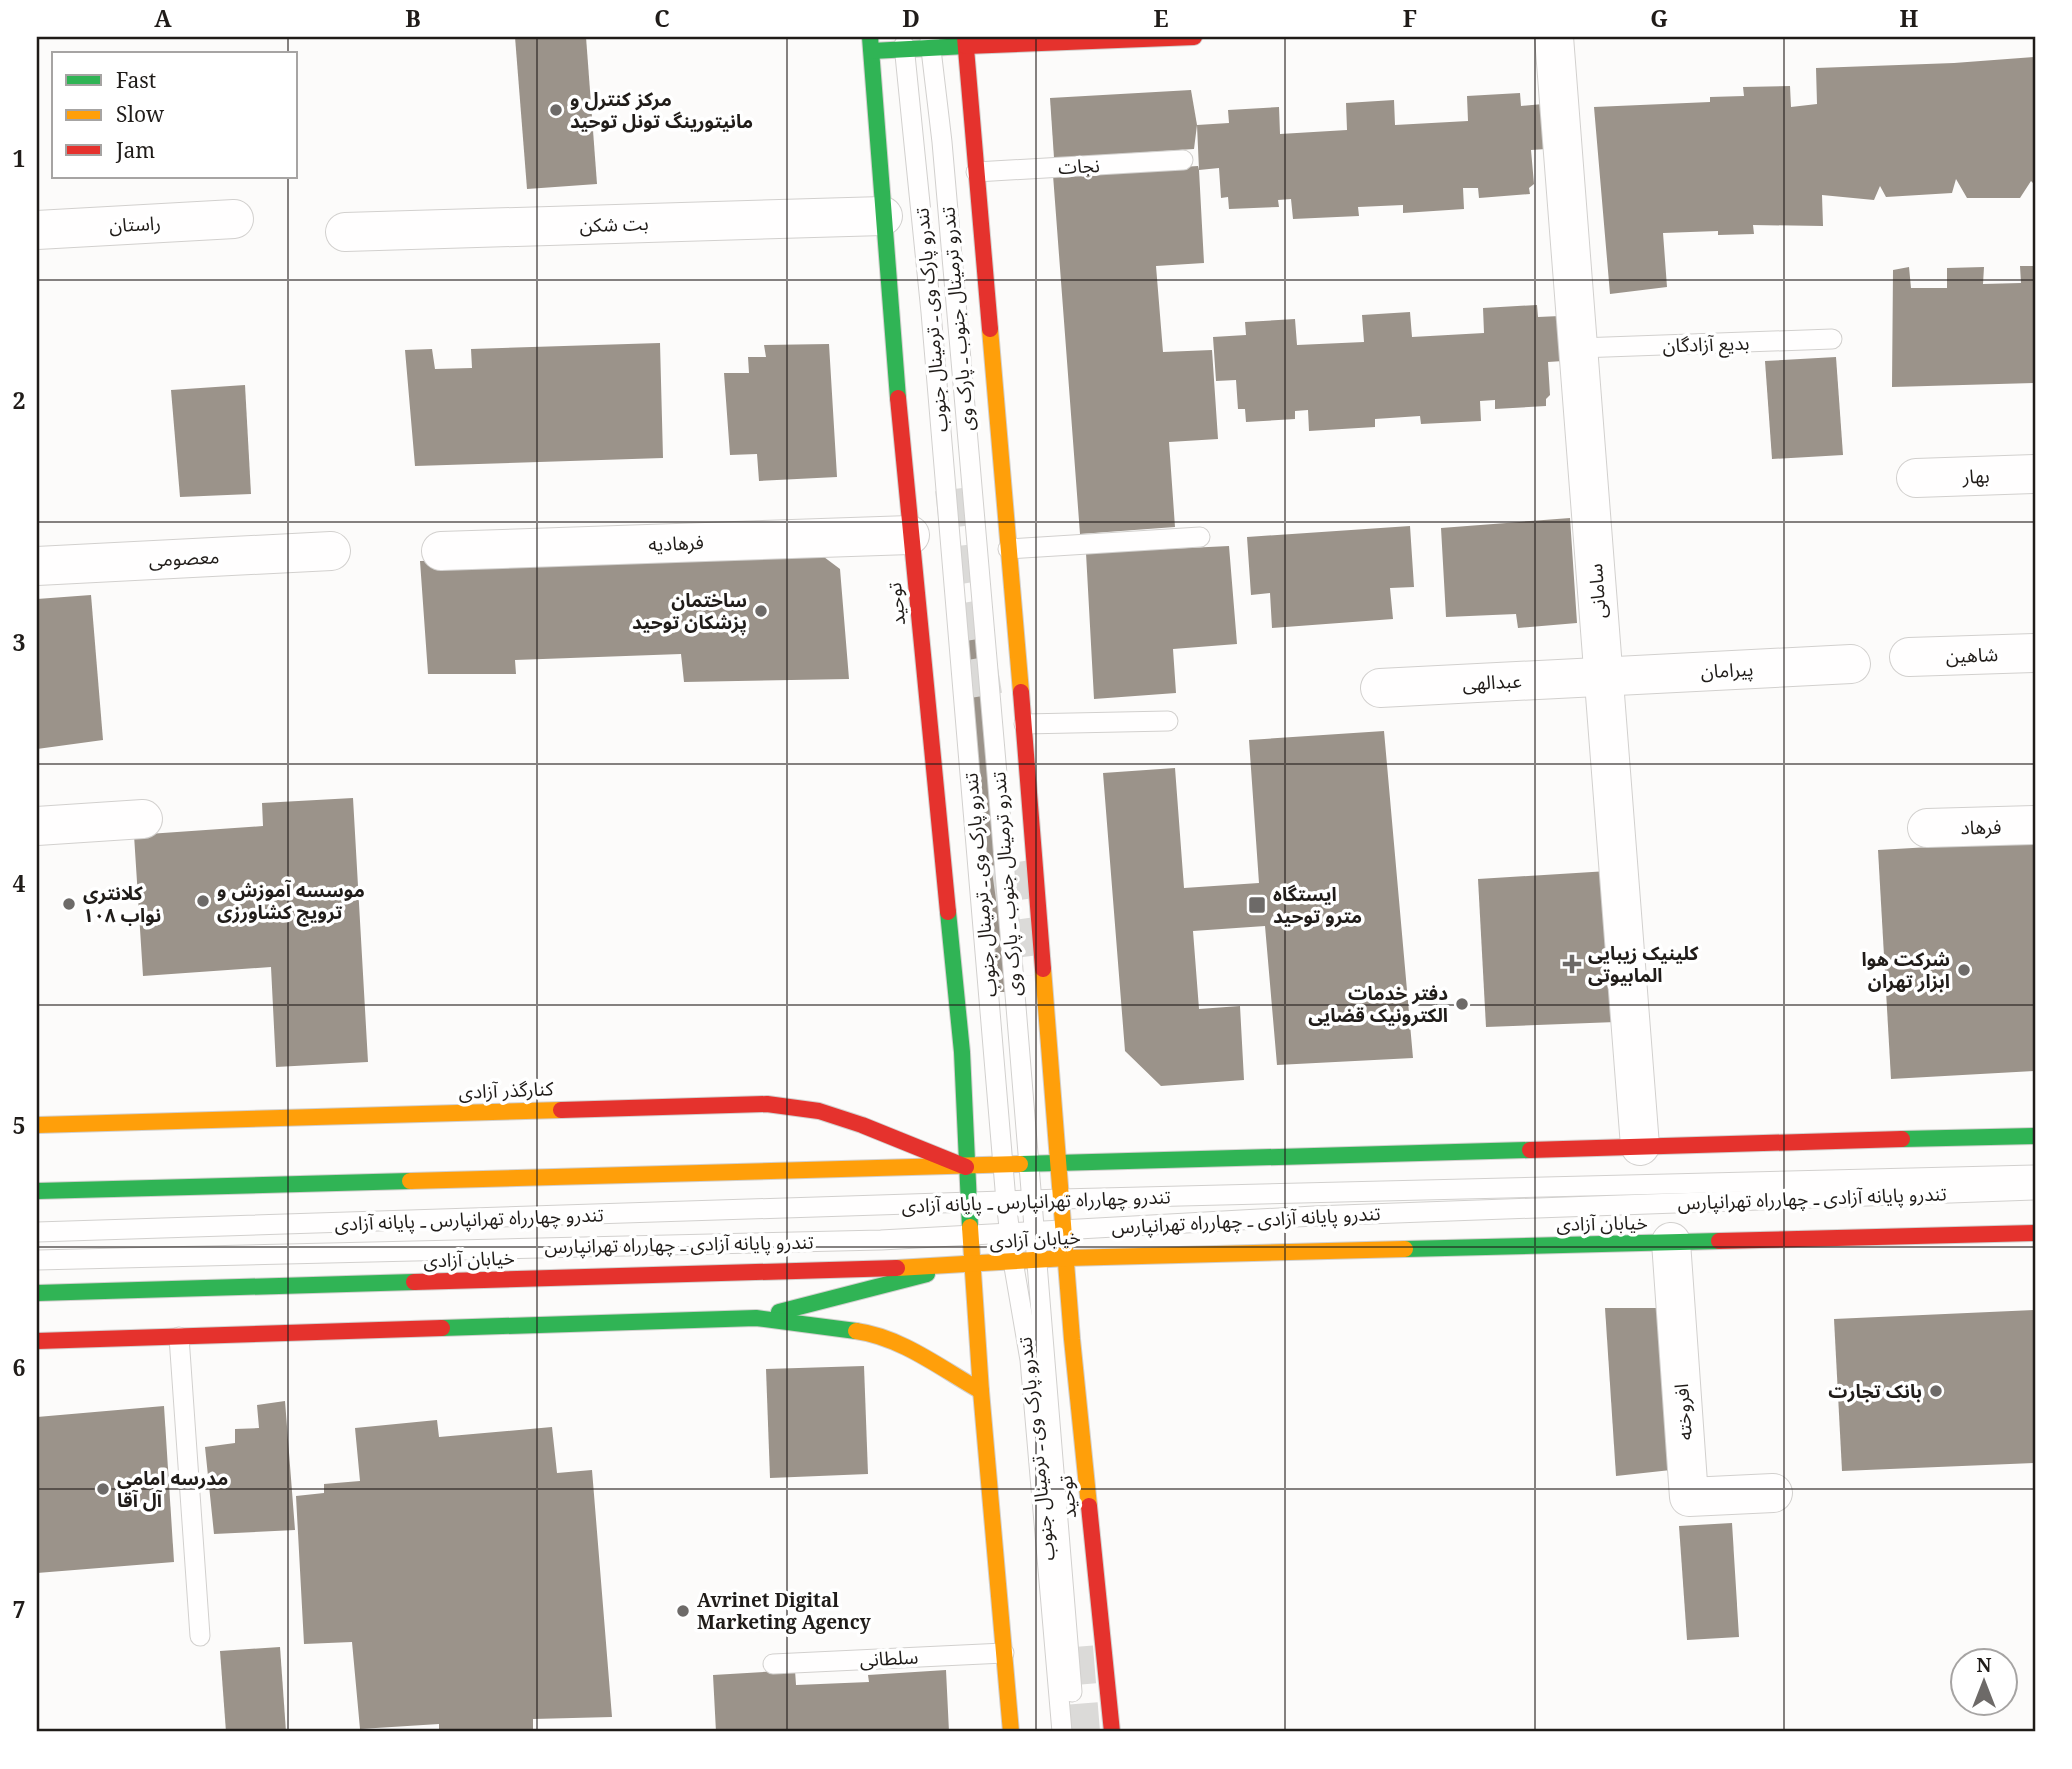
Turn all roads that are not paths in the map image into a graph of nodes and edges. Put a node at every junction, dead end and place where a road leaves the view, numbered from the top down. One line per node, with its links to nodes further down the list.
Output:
1 (1194, 37): 4 (main road)
2 (1554, 37): 14 (street, سامانی)
3 (930, 42): 4 (main road); 5 (main road); 38 (lane, تندرو ترمینال جنوب ـ پارک وی)
4 (965, 42): 8 (main road)
5 (904, 43): 6 (main road); 39 (lane, تندرو پارک وی ـ ترمینال جنوب)
6 (871, 44): 9 (main road, توحید)
7 (1184, 160): 8 (lane, نجات)
8 (975, 172): 19 (main road)
9 (883, 216): 12 (street, بت شکن); 17 (main road, توحید)
10 (234, 219): 11 (street, راستان)
11 (37, 230)
12 (345, 232)
13 (1832, 339): 14 (lane, بدیع آزادگان)
14 (1579, 348): 26 (street, سامانی)
15 (2035, 474): 16 (street, بهار)
16 (1916, 478)
17 (910, 535): 21 (street, فرهادیه); 40 (main road, توحید)
18 (1200, 537): 19 (lane)
19 (1008, 549): 29 (main road)
20 (331, 551): 22 (street, معصومی)
21 (441, 551)
22 (37, 566)
23 (2035, 653): 24 (street, شاهین)
24 (1909, 657)
25 (1851, 664): 26 (street, پیرامان)
26 (1604, 676): 27 (street, عبدالهی); 36 (street, سامانی)
27 (1380, 688)
28 (1168, 721): 29 (lane)
29 (1024, 724): 37 (main road)
30 (143, 820): 32 (street)
31 (2035, 825): 33 (street, فرهاد)
32 (37, 826)
33 (1927, 828)
34 (37, 1125): 40 (main road, کنارگذر آزادی)
35 (2035, 1136): 36 (main road)
36 (1640, 1146): 37 (main road)
37 (1057, 1161): 38 (main road); 44 (main road, توحید)
38 (1027, 1163): 39 (main road); 45 (lane, تندرو ترمینال جنوب ـ پارک وی)
39 (1004, 1165): 40 (main road); 46 (lane, تندرو پارک وی ـ ترمینال جنوب)
40 (966, 1167): 43 (main road); 47 (main road, توحید)
41 (2035, 1175): 44 (lane, تندرو چهارراه تهرانپارس ـ پایانه آزادی)
42 (2035, 1190): 48 (lane, تندرو پایانه آزادی ـ چهارراه تهرانپارس)
43 (37, 1191)
44 (1061, 1199): 45 (lane, تندرو چهارراه تهرانپارس ـ پایانه آزادی); 48 (main road, توحید)
45 (1030, 1200): 46 (lane, تندرو چهارراه تهرانپارس ـ پایانه آزادی); 49 (lane, تندرو ترمینال جنوب ـ پارک وی)
46 (1006, 1201): 47 (lane, تندرو چهارراه تهرانپارس ـ پایانه آزادی); 51 (lane, تندرو پارک وی ـ ترمینال جنوب)
47 (969, 1202): 50 (lane, تندرو چهارراه تهرانپارس ـ پایانه آزادی); 53 (main road, توحید)
48 (1064, 1229): 49 (lane, تندرو پایانه آزادی ـ چهارراه تهرانپارس); 55 (main road, توحید)
49 (1033, 1231): 51 (lane, تندرو پایانه آزادی ـ چهارراه تهرانپارس); 58 (lane, تندرو ترمینال جنوب ـ پارک وی)
50 (37, 1232)
51 (1010, 1232): 53 (lane, تندرو پایانه آزادی ـ چهارراه تهرانپارس); 57 (lane, تندرو پارک وی ـ ترمینال جنوب)
52 (2035, 1233): 54 (main road, خیابان آزادی)
53 (971, 1234): 56 (lane, تندرو پایانه آزادی ـ چهارراه تهرانپارس); 59 (main road, توحید)
54 (1671, 1242): 55 (main road, خیابان آزادی); 65 (street, افروخته)
55 (1068, 1258): 58 (main road, خیابان آزادی); 72 (main road, توحید)
56 (37, 1260)
57 (1013, 1261): 58 (main road, خیابان آزادی); 59 (main road, خیابان آزادی); 70 (lane, تندرو پارک وی ـ ترمینال جنوب)
58 (1035, 1261): 71 (lane, تندرو ترمینال جنوب ـ پارک وی)
59 (973, 1263): 60 (main road, خیابان آزادی); 61 (main road); 64 (main road)
60 (37, 1293)
61 (756, 1318): 62 (main road); 64 (main road)
62 (179, 1337): 63 (main road); 66 (lane)
63 (37, 1342)
64 (981, 1391): 67 (main road)
65 (1773, 1493)
66 (200, 1636)
67 (1004, 1653): 68 (lane, سلطانی); 69 (main road)
68 (773, 1664)
69 (1011, 1732)
70 (1062, 1732)
71 (1075, 1732)
72 (1112, 1732)

